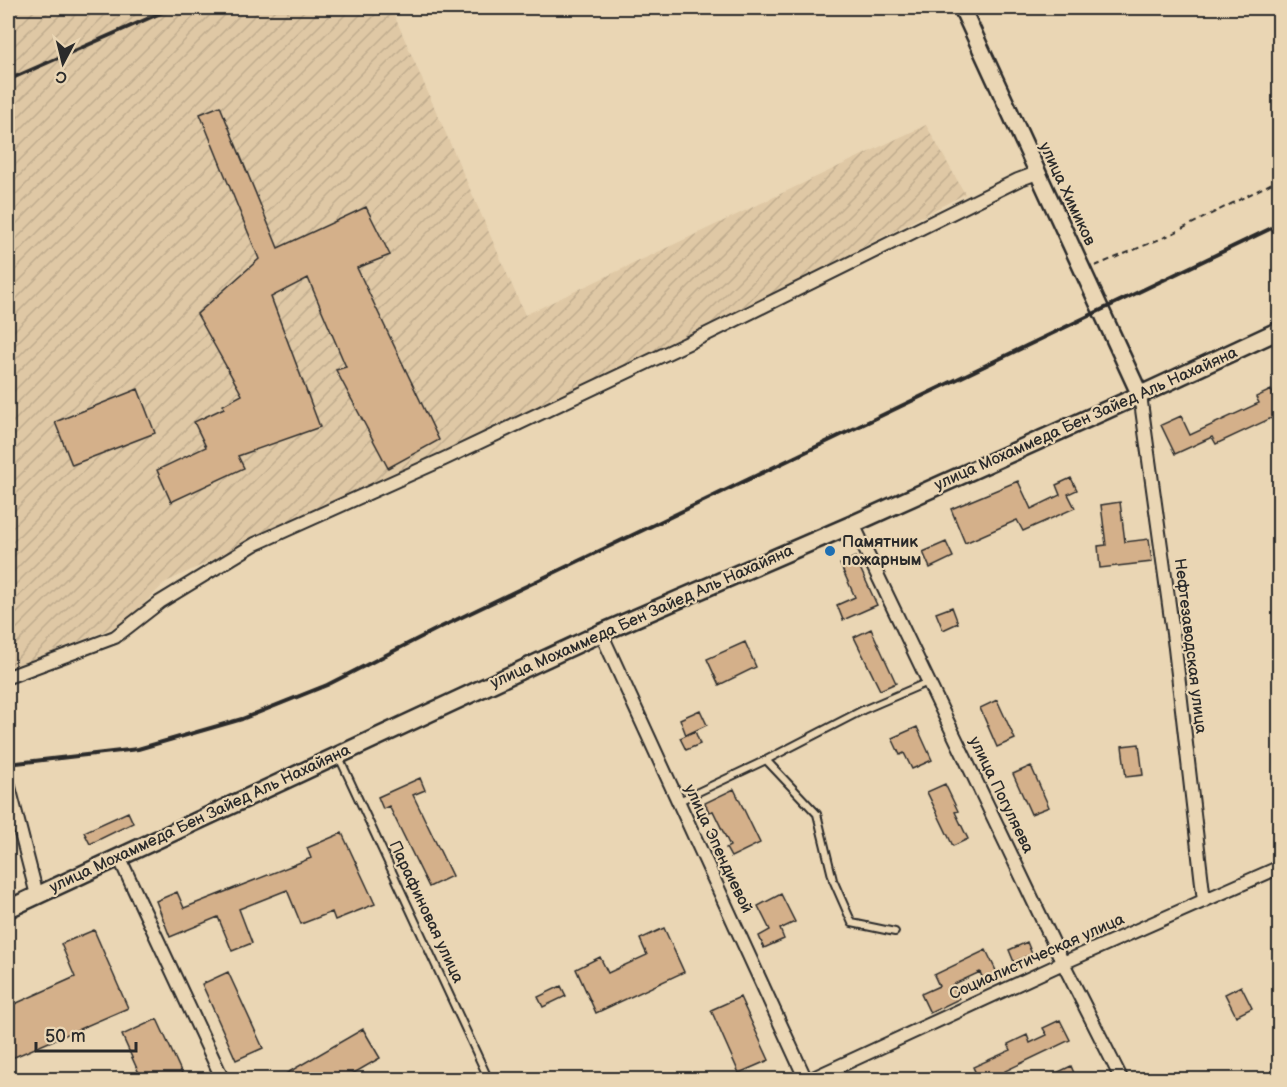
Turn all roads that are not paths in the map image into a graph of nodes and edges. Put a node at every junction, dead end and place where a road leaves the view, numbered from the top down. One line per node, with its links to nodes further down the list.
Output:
1 (962, 8): 2 (street, улица Химиков)
2 (1037, 173): 4 (street, улица Химиков); 7 (street)
3 (1280, 330): 4 (main road, улица Мохаммеда Бен Зайед Аль Нахайяна)
4 (1140, 395): 5 (main road, улица Мохаммеда Бен Зайед Аль Нахайяна); 16 (street, Нефтезаводская улица)
5 (853, 524): 6 (main road, улица Мохаммеда Бен Зайед Аль Нахайяна); 8 (street, улица Погуляева)
6 (601, 633): 9 (main road, улица Мохаммеда Бен Зайед Аль Нахайяна); 12 (street, улица Эпендиевой)
7 (8, 678)
8 (928, 682): 10 (lane); 19 (street, улица Погуляева)
9 (338, 756): 13 (main road, улица Мохаммеда Бен Зайед Аль Нахайяна); 21 (lane, Парафиновая улица)
10 (766, 760): 12 (lane); 18 (lane)
11 (8, 783): 15 (street)
12 (677, 802): 22 (street, улица Эпендиевой)
13 (120, 857): 15 (main road, улица Мохаммеда Бен Зайед Аль Нахайяна); 20 (street)
14 (1280, 867): 16 (street, Социалистическая улица)
15 (37, 895): 17 (main road, улица Мохаммеда Бен Зайед Аль Нахайяна)
16 (1204, 901): 19 (street, Социалистическая улица)
17 (8, 909)
18 (895, 932)
19 (1063, 963): 22 (street, Социалистическая улица); 23 (street, улица Погуляева)
20 (223, 1080)
21 (489, 1080)
22 (808, 1080)
23 (1122, 1080)

